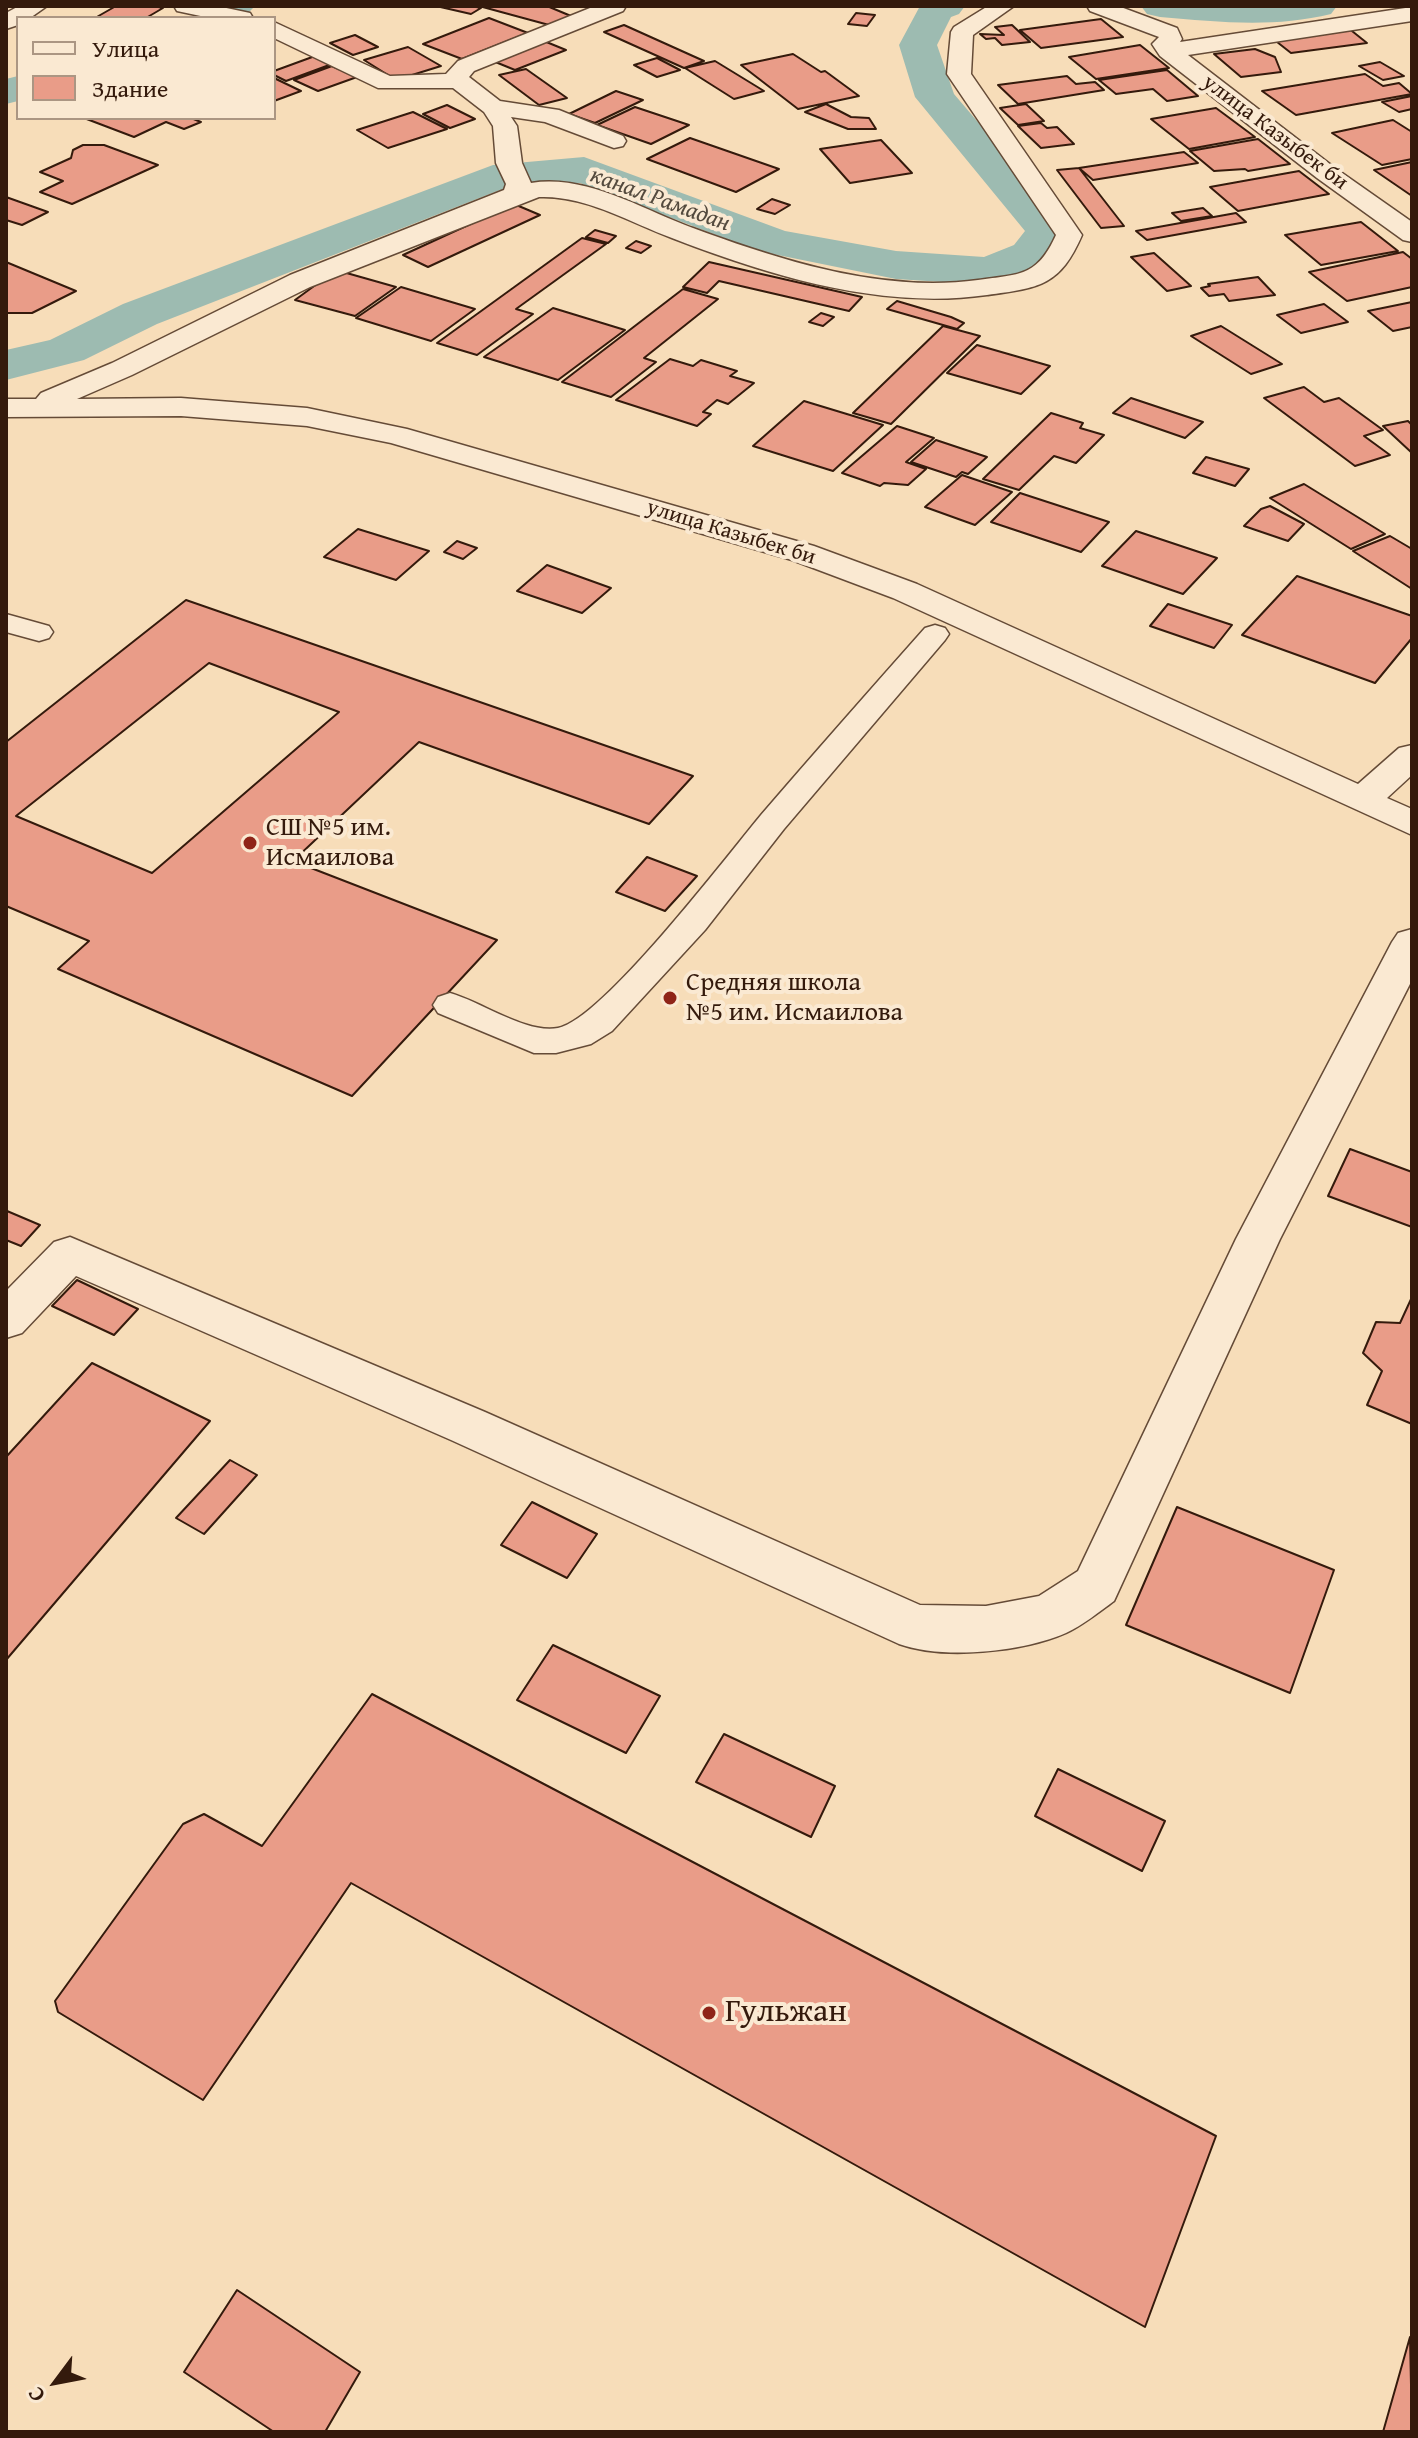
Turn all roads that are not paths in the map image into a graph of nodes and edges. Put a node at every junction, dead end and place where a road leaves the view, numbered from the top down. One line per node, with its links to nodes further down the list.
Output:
1 (36, 6): 7 (street)
2 (615, 6): 11 (street)
3 (1003, 6): 14 (street)
4 (1098, 6): 10 (street, улица Казыбек би)
5 (187, 7): 8 (street)
6 (1412, 14): 10 (street)
7 (17, 16)
8 (232, 16)
9 (276, 30): 11 (street)
10 (1168, 51): 15 (street, улица Казыбек би)
11 (458, 81): 12 (street)
12 (493, 107): 13 (street); 14 (street)
13 (614, 141)
14 (515, 180): 16 (street)
15 (1412, 234)
16 (20, 407): 17 (street, улица Казыбек би)
17 (943, 622): 21 (street, улица Казыбек би); 24 (lane)
18 (6, 623): 19 (lane)
19 (39, 632)
20 (1412, 756): 21 (street)
21 (1363, 800): 22 (street, улица Казыбек би)
22 (1412, 823)
23 (1412, 942): 25 (street)
24 (450, 1005)
25 (6, 1320)

